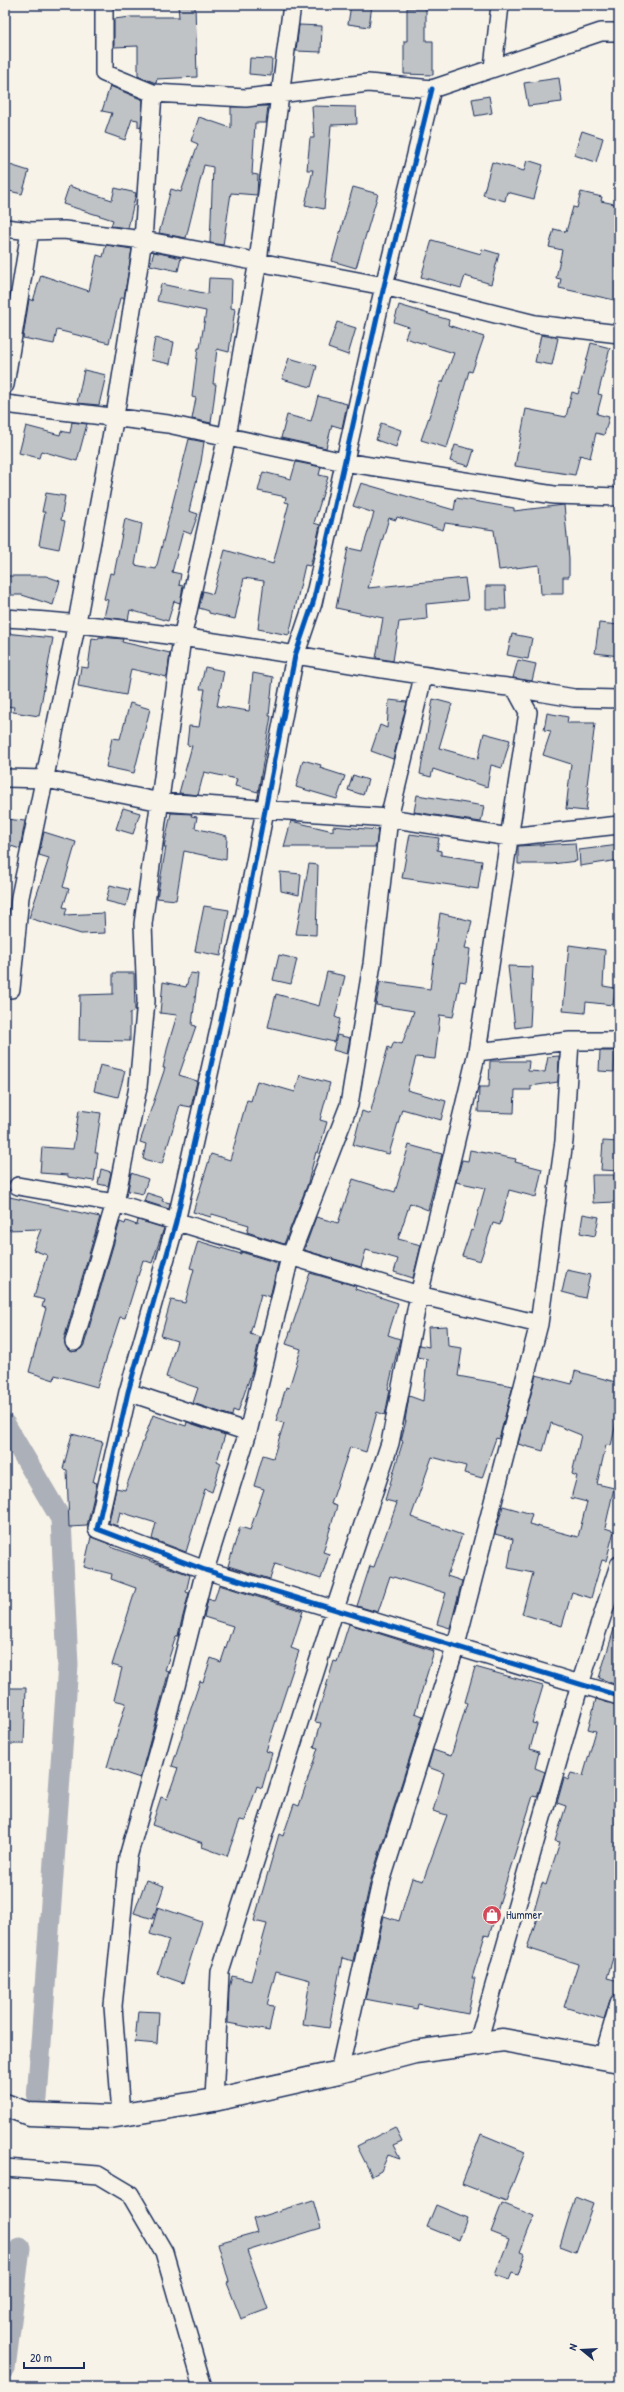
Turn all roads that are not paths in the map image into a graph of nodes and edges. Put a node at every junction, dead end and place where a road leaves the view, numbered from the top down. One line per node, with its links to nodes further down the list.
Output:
1 (104, 5): 7 (street)
2 (292, 5): 8 (street)
3 (500, 5): 5 (street)
4 (619, 32): 5 (street)
5 (494, 68): 6 (street)
6 (432, 88): 8 (street); 13 (street)
7 (153, 93): 8 (street); 11 (street)
8 (280, 94): 12 (street)
9 (5, 228): 10 (street)
10 (30, 231): 11 (street); 15 (street)
11 (143, 240): 12 (street); 17 (street)
12 (258, 261): 13 (street); 18 (street)
13 (384, 286): 14 (street); 19 (street)
14 (619, 334)
15 (5, 385)
16 (5, 404): 17 (street)
17 (115, 416): 18 (street); 22 (street)
18 (227, 436): 19 (street); 23 (street)
19 (344, 462): 20 (street); 24 (street)
20 (619, 497)
21 (5, 618): 22 (street)
22 (77, 622): 23 (street); 29 (street)
23 (182, 638): 24 (street); 30 (street)
24 (295, 656): 25 (street); 31 (street)
25 (423, 677): 26 (street); 32 (street)
26 (515, 688): 27 (street); 34 (street)
27 (619, 699)
28 (5, 778): 29 (street)
29 (46, 779): 30 (street); 35 (street)
30 (161, 802): 31 (street); 40 (street)
31 (266, 808): 32 (street); 41 (street)
32 (389, 818): 34 (street); 42 (street)
33 (619, 825): 34 (street)
34 (509, 837): 38 (street)
35 (10, 989)
36 (570, 1041): 37 (street); 38 (street); 44 (street)
37 (619, 1041)
38 (477, 1052): 43 (street)
39 (18, 1186): 40 (street)
40 (116, 1203): 41 (street); 45 (street)
41 (176, 1222): 42 (street); 46 (street)
42 (290, 1257): 43 (street); 47 (street)
43 (418, 1295): 44 (street); 50 (street)
44 (539, 1324): 51 (street)
45 (74, 1342)
46 (128, 1392): 47 (street); 49 (street)
47 (248, 1432): 49 (street)
48 (619, 1565): 52 (street)
49 (205, 1570): 50 (street); 60 (street)
50 (335, 1609): 51 (street); 58 (street)
51 (456, 1645): 52 (street); 57 (street)
52 (580, 1684): 53 (street); 55 (street)
53 (619, 1696)
54 (619, 2003): 56 (street)
55 (478, 2042): 56 (main road); 57 (main road)
56 (611, 2060)
57 (339, 2072): 58 (main road)
58 (214, 2100): 60 (main road)
59 (5, 2105): 60 (main road)
60 (121, 2115)
61 (5, 2168): 62 (street)
62 (203, 2387)

